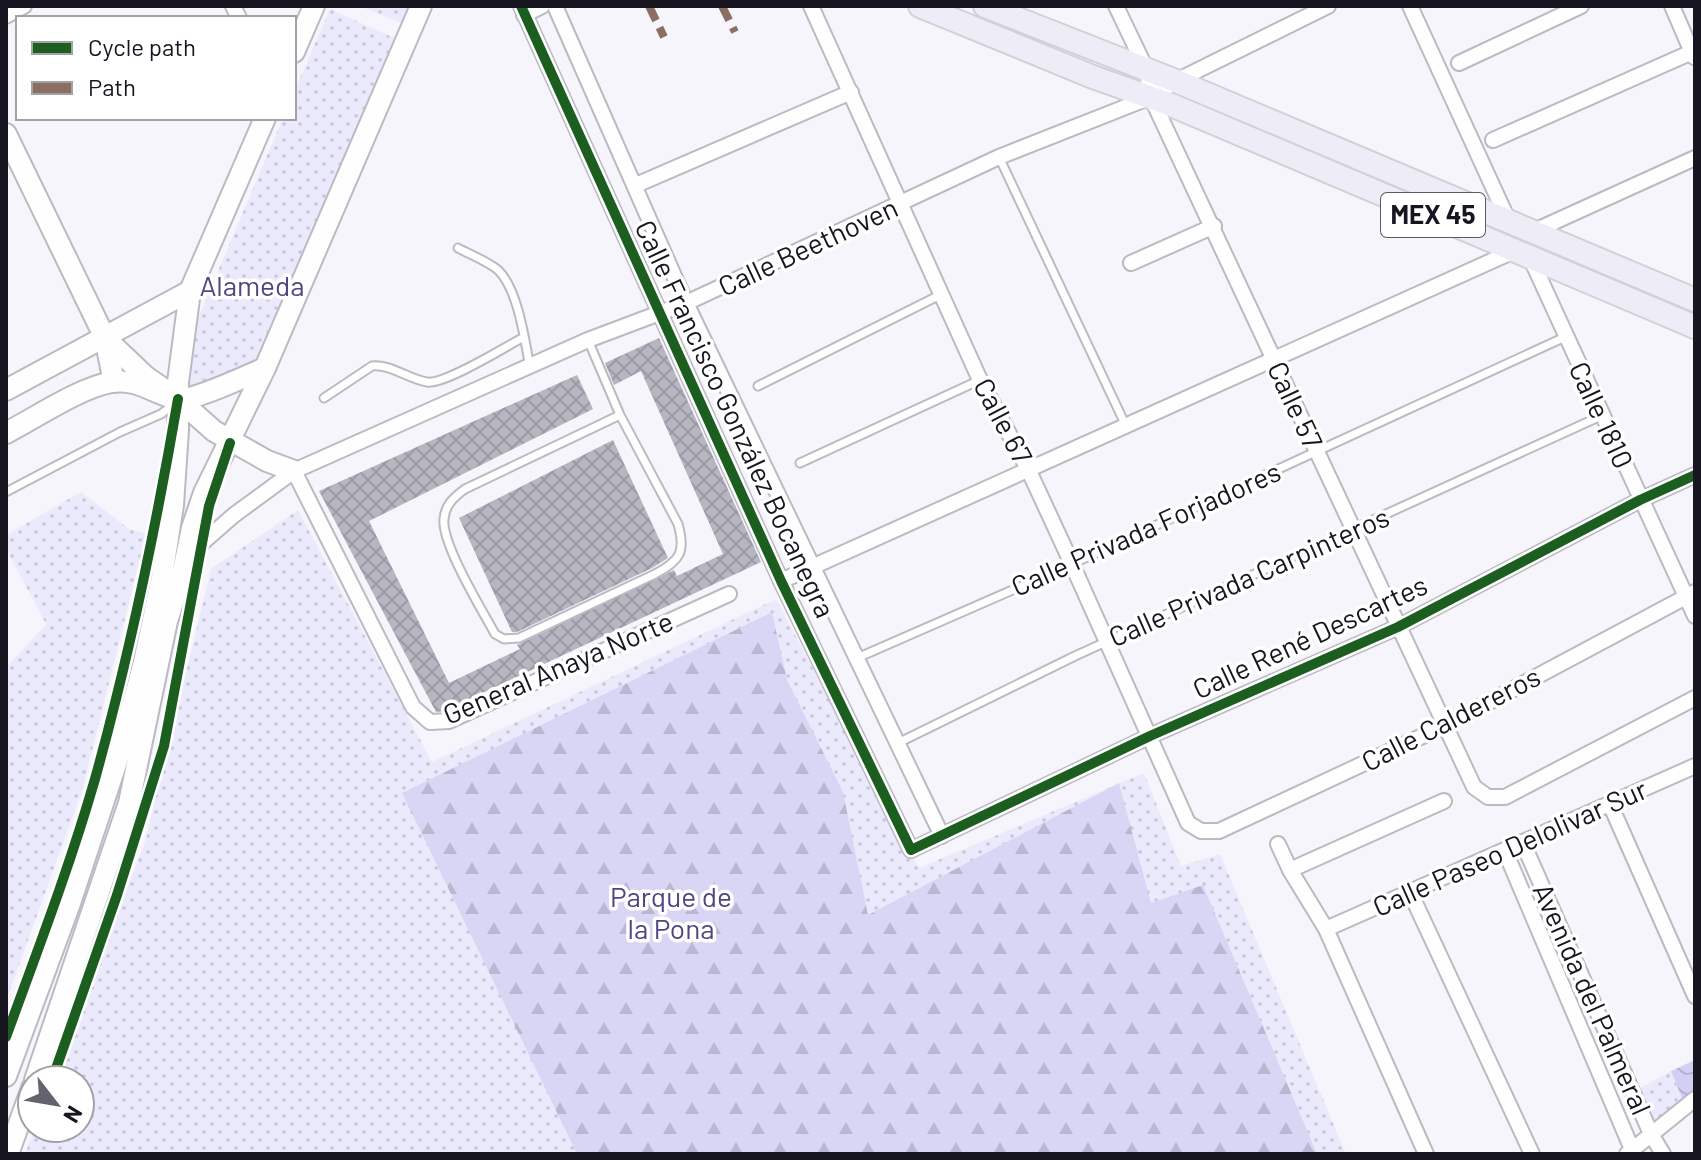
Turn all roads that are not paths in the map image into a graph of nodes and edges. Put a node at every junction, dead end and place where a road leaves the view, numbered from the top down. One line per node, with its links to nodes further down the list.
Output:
1 (24, 6): 16 (street)
2 (314, 6): 17 (main road)
3 (421, 6): 48 (main road)
4 (542, 6): 14 (street)
5 (555, 6): 29 (street, Calle Francisco González Bocanegra)
6 (811, 6): 22 (street, Calle 67)
7 (911, 6): 15 (main road)
8 (986, 6): 20 (main road, MEX 45)
9 (1116, 6): 20 (street, Calle 57)
10 (1328, 6): 21 (street, Calle Beethoven)
11 (1410, 6): 31 (street)
12 (1581, 6): 19 (street)
13 (1672, 6): 18 (street)
14 (523, 10): 41 (street, Calle Francisco González Bocanegra)
15 (930, 11): 23 (main road, MEX 45)
16 (6, 16)
17 (296, 47)
18 (1693, 55): 26 (street)
19 (1459, 63)
20 (1147, 71): 21 (main road, MEX 45); 23 (street, Calle 57)
21 (1176, 81): 23 (street, Calle Beethoven); 31 (main road, MEX 45)
22 (851, 92): 29 (street); 30 (street, Calle 67)
23 (1151, 97): 27 (street, Calle Beethoven); 32 (street, Calle 57); 35 (main road, MEX 45)
24 (264, 120): 37 (main road)
25 (6, 134): 45 (main road)
26 (1493, 140)
27 (999, 157): 30 (street, Calle Beethoven); 58 (lane)
28 (1695, 158): 33 (street)
29 (636, 185): 40 (street, Calle Francisco González Bocanegra)
30 (901, 204): 38 (street, Calle 67); 40 (street, Calle Beethoven)
31 (1509, 223): 33 (main road, MEX 45)
32 (1214, 226): 36 (street); 47 (street, Calle 57)
33 (1532, 232): 39 (main road, MEX 45)
34 (458, 248): 43 (lane)
35 (1523, 253): 42 (main road, MEX 45); 44 (street, Calle 1810); 47 (street)
36 (1131, 263)
37 (190, 291): 45 (main road); 55 (main road)
38 (942, 294): 50 (street, Calle 67); 52 (lane)
39 (1695, 300)
40 (686, 303): 41 (street, Calle Beethoven); 70 (street, Calle Francisco González Bocanegra)
41 (660, 311): 46 (street, Calle Beethoven); 72 (street, Calle Francisco González Bocanegra)
42 (1695, 327)
43 (524, 337): 49 (lane); 54 (lane)
44 (1565, 337): 57 (street, Calle 1810); 61 (lane, Calle Privada Forjadores)
45 (105, 338): 51 (main road); 53 (main road); 55 (main road)
46 (588, 340): 49 (street, Calle Beethoven); 56 (lane)
47 (1273, 357): 58 (street); 61 (street, Calle 57)
48 (265, 368): 55 (main road); 60 (main road)
49 (530, 368): 63 (street, Calle Beethoven)
50 (980, 380): 62 (lane); 64 (street, Calle 67)
51 (114, 382): 55 (main road); 59 (main road)
52 (758, 386)
53 (6, 390)
54 (324, 398)
55 (178, 399): 60 (main road); 66 (lane); 76 (main road); 98 (main road)
56 (620, 415): 56 (lane)
57 (1603, 415): 67 (street, Calle 1810); 68 (lane, Calle Privada Carpinteros)
58 (1126, 426): 64 (street)
59 (6, 433)
60 (230, 443): 63 (main road); 71 (main road)
61 (1316, 452): 68 (street, Calle 57); 69 (lane, Calle Privada Forjadores)
62 (800, 463)
63 (294, 471): 71 (street, Calle Beethoven); 73 (street, General Anaya Norte)
64 (1029, 471): 69 (street, Calle 67); 70 (street)
65 (1695, 475): 67 (street, Calle René Descartes)
66 (6, 492)
67 (1640, 500): 74 (street, Calle 1810); 77 (street, Calle René Descartes)
68 (1354, 529): 77 (street, Calle 57); 78 (lane, Calle Privada Carpinteros)
69 (1072, 564): 78 (street, Calle 67); 79 (lane, Calle Privada Forjadores)
70 (812, 567): 72 (street); 79 (street, Calle Francisco González Bocanegra)
71 (182, 577): 76 (main road)
72 (781, 581): 91 (street, Calle Francisco González Bocanegra)
73 (729, 594)
74 (1690, 595): 75 (street, Calle 1810); 81 (street, Calle Caldereros)
75 (1695, 616)
76 (167, 621): 97 (main road)
77 (1398, 627): 81 (street, Calle 57); 82 (street, Calle René Descartes)
78 (1107, 641): 82 (street, Calle 67); 83 (lane, Calle Privada Carpinteros)
79 (857, 658): 83 (street, Calle Francisco González Bocanegra)
80 (1695, 698): 81 (street, Calle 57)
81 (1444, 726): 87 (street, Calle Caldereros)
82 (1150, 736): 87 (street, Calle 67); 88 (street, Calle René Descartes)
83 (897, 743): 88 (street, Calle Francisco González Bocanegra)
84 (1695, 766): 86 (street, Calle Paseo Delolivar Sur)
85 (1444, 801): 93 (street)
86 (1610, 804): 89 (street, Calle Paseo Delolivar Sur); 96 (street)
87 (1201, 831)
88 (942, 836): 91 (street, Calle René Descartes)
89 (1523, 843): 92 (street, Calle Paseo Delolivar Sur); 101 (street, Avenida del Palmeral)
90 (1278, 844): 93 (street)
91 (911, 850)
92 (1505, 851): 94 (street, Calle Paseo Delolivar Sur); 102 (street, Avenida del Palmeral)
93 (1290, 870): 95 (street)
94 (1410, 892): 95 (street, Calle Paseo Delolivar Sur); 105 (street)
95 (1326, 929): 104 (street)
96 (1695, 996)
97 (40, 1064)
98 (6, 1076)
99 (1695, 1099): 101 (street)
100 (16, 1132): 103 (main road)
101 (1651, 1134): 102 (street); 106 (street, Avenida del Palmeral)
102 (1631, 1153)
103 (8, 1154)
104 (1426, 1154)
105 (1532, 1154)
106 (1663, 1154)

